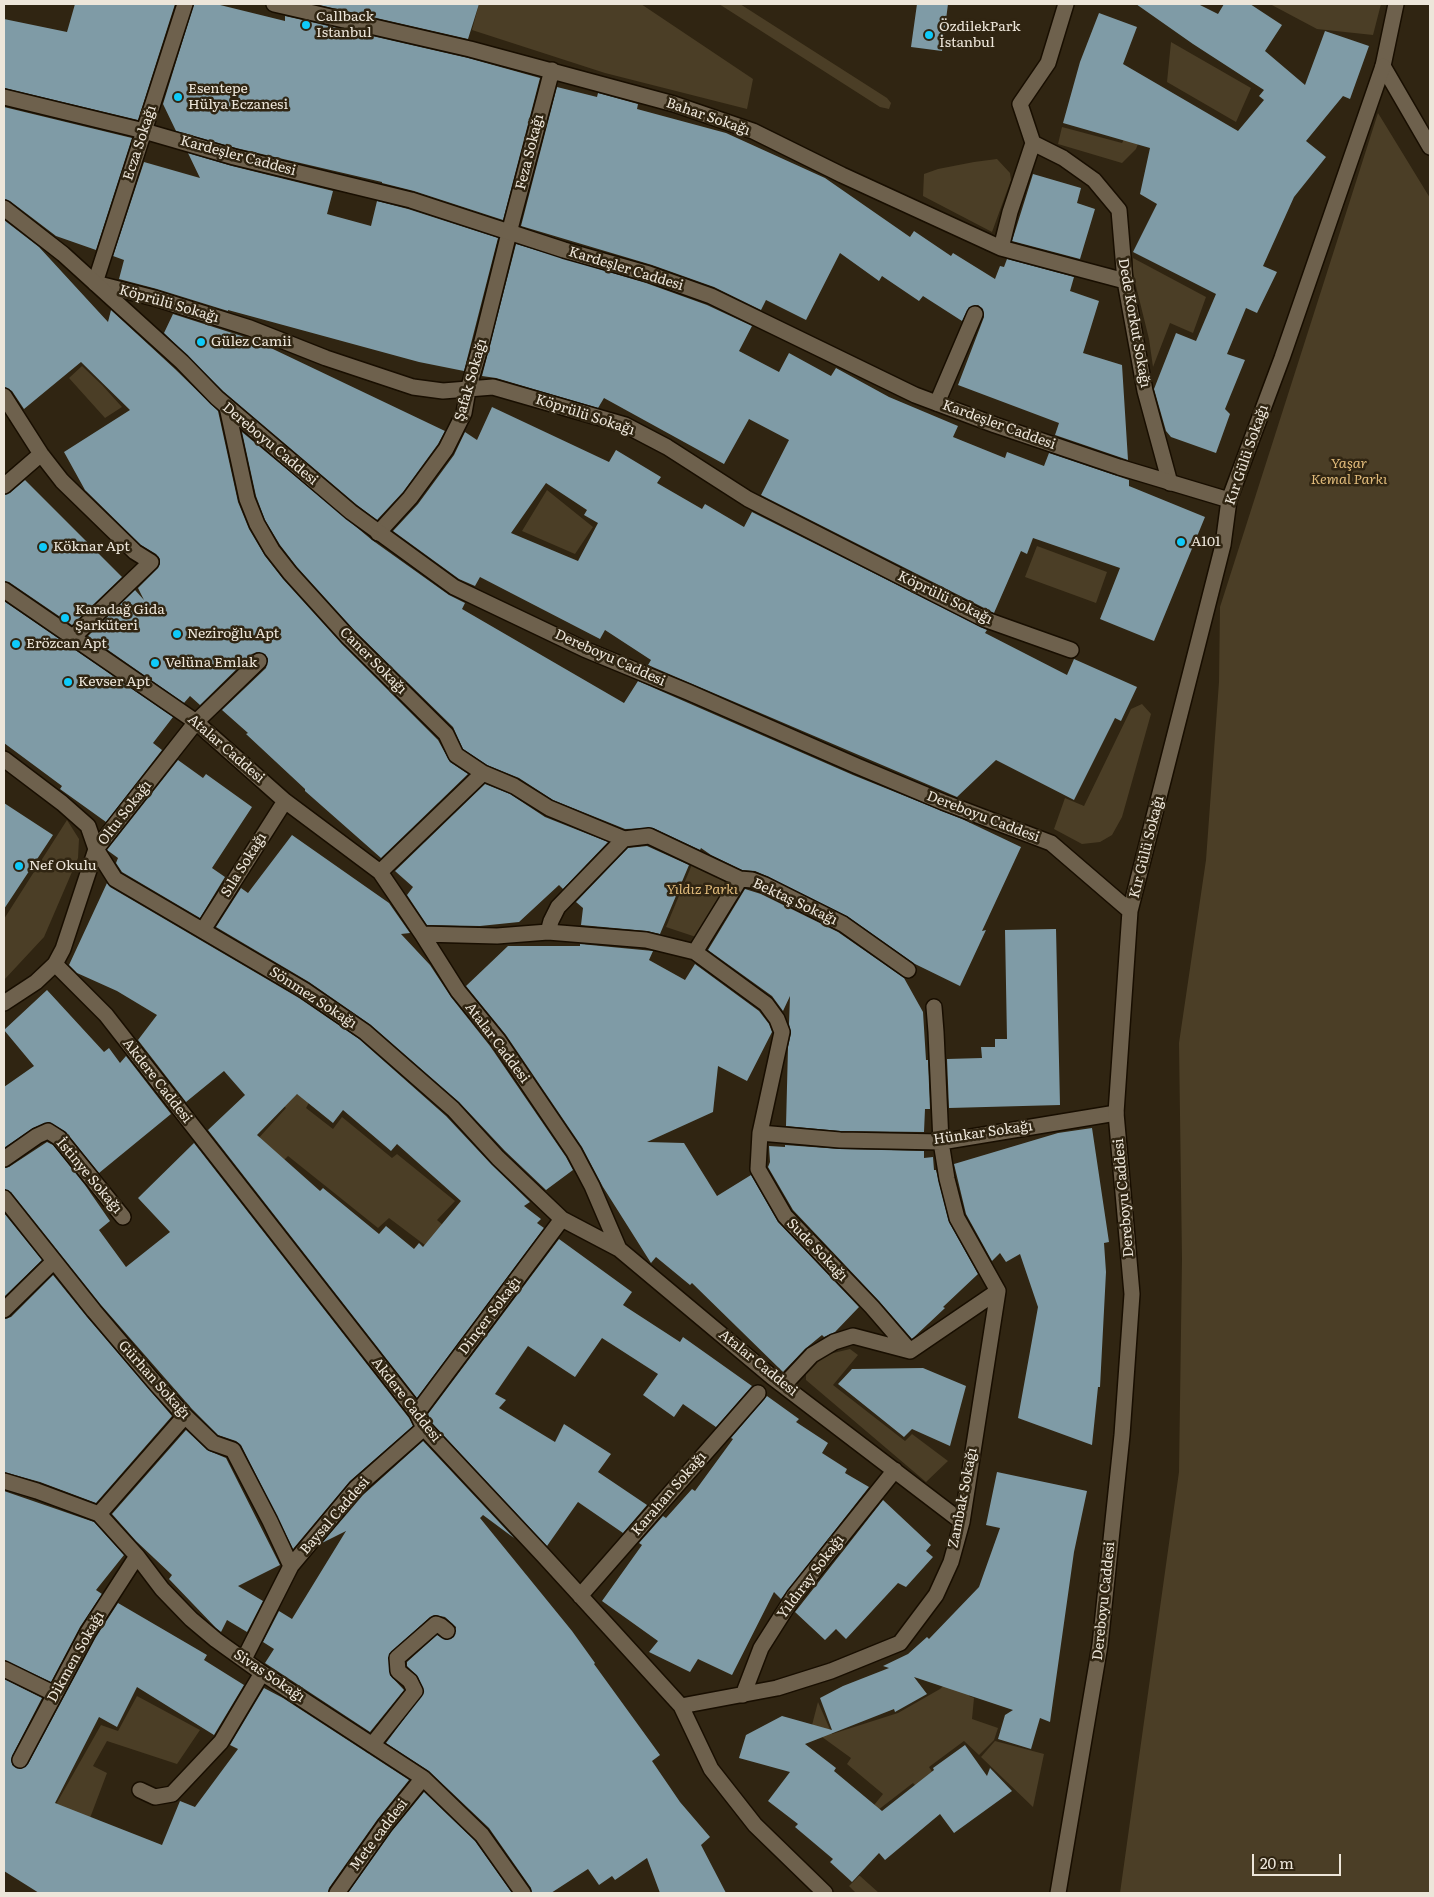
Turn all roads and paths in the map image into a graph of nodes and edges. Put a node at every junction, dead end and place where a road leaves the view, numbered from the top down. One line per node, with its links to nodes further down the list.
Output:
1 (185, 4): 8 (street, Ecza Sokağı)
2 (274, 4): 6 (street, Bahar Sokağı)
3 (1066, 4): 9 (street)
4 (1396, 4): 5 (street, Kır Gülü Sokağı)
5 (1383, 66): 10 (street); 24 (street, Kır Gülü Sokağı)
6 (552, 70): 12 (street, Feza Sokağı); 13 (street, Bahar Sokağı)
7 (4, 97): 8 (street, Kardeşler Caddesi)
8 (144, 131): 12 (street, Kardeşler Caddesi); 15 (street, Ecza Sokağı)
9 (1033, 143): 13 (street); 14 (street, Dede Korkut Sokağı)
10 (1430, 146)
11 (4, 208): 15 (street, Dereboyu Caddesi)
12 (508, 233): 17 (street, Şafak Sokağı); 19 (street, Kardeşler Caddesi)
13 (1000, 248): 14 (street, Bahar Sokağı)
14 (1125, 281): 22 (street, Dede Korkut Sokağı)
15 (95, 283): 17 (street, Köprülü Sokağı); 20 (street, Dereboyu Caddesi)
16 (975, 314): 19 (street)
17 (468, 390): 25 (street, Şafak Sokağı); 28 (street, Köprülü Sokağı)
18 (4, 396): 21 (street)
19 (937, 403): 22 (street, Kardeşler Caddesi)
20 (227, 407): 25 (street, Dereboyu Caddesi); 32 (street, Caner Sokağı)
21 (41, 454): 23 (street); 27 (street)
22 (1170, 484): 24 (street, Kardeşler Caddesi)
23 (4, 486)
24 (1229, 500): 38 (street, Kır Gülü Sokağı)
25 (378, 533): 38 (street, Dereboyu Caddesi)
26 (4, 590): 27 (street, Atalar Caddesi)
27 (72, 638): 30 (street, Atalar Caddesi)
28 (1071, 650)
29 (259, 661): 30 (street, Oltu Sokağı)
30 (196, 722): 33 (street, Atalar Caddesi); 35 (street, Oltu Sokağı)
31 (4, 759): 35 (street, Sönmez Sokağı)
32 (483, 773): 34 (street, Bektaş Sokağı); 36 (street)
33 (285, 801): 36 (street, Atalar Caddesi); 39 (street, Sıla Sokağı)
34 (624, 839): 37 (street, Bektaş Sokağı); 40 (street)
35 (96, 849): 39 (street, Sönmez Sokağı); 43 (street, Oltu Sokağı)
36 (380, 872): 41 (street, Atalar Caddesi)
37 (740, 879): 42 (street); 44 (street, Bektaş Sokağı)
38 (1130, 911): 47 (street, Dereboyu Caddesi)
39 (203, 930): 53 (street, Sönmez Sokağı)
40 (548, 932): 41 (street); 42 (street)
41 (422, 934): 54 (street, Atalar Caddesi)
42 (695, 952): 48 (street, Sude Sokağı)
43 (55, 964): 45 (street, Oltu Sokağı); 61 (street, Akdere Caddesi)
44 (908, 970)
45 (4, 1003)
46 (934, 1007): 49 (street)
47 (1116, 1112): 49 (street, Hünkar Sokağı); 85 (street, Dereboyu Caddesi)
48 (760, 1133): 49 (street, Hünkar Sokağı); 58 (street, Sude Sokağı)
49 (941, 1142): 56 (street)
50 (4, 1159): 52 (street, İstinye Sokağı)
51 (4, 1198): 55 (street, Gürhan Sokağı)
52 (123, 1217)
53 (562, 1219): 54 (street, Sönmez Sokağı); 61 (street, Dinçer Sokağı)
54 (619, 1250): 59 (street, Atalar Caddesi)
55 (54, 1261): 57 (street); 62 (street, Gürhan Sokağı)
56 (998, 1290): 58 (street); 67 (street, Zambak Sokağı)
57 (4, 1310)
58 (910, 1351): 59 (street)
59 (784, 1385): 64 (street, Atalar Caddesi)
60 (758, 1393): 70 (street, Karahan Sokağı)
61 (417, 1413): 63 (street, Akdere Caddesi)
62 (185, 1416): 66 (street); 69 (street, Gürhan Sokağı)
63 (424, 1428): 69 (street, Baysal Caddesi); 70 (street, Akdere Caddesi)
64 (895, 1470): 67 (street, Atalar Caddesi); 76 (street, Yıldıray Sokağı)
65 (4, 1481): 66 (street, Sivas Sokağı)
66 (99, 1514): 68 (street, Sivas Sokağı)
67 (962, 1522): 76 (street, Zambak Sokağı)
68 (137, 1556): 72 (street, Sivas Sokağı); 75 (street, Dikmen Sokağı)
69 (291, 1566): 72 (street, Baysal Caddesi)
70 (580, 1596): 77 (street, Akdere Caddesi)
71 (447, 1631): 78 (street)
72 (244, 1659): 74 (street, Sivas Sokağı)
73 (4, 1668): 75 (street)
74 (262, 1673): 78 (street, Sivas Sokağı); 81 (street)
75 (55, 1694): 79 (street, Dikmen Sokağı)
76 (743, 1694): 77 (street, Zambak Sokağı)
77 (680, 1706): 84 (street, Akdere Caddesi)
78 (372, 1745): 80 (street, Sivas Sokağı)
79 (20, 1760)
80 (423, 1778): 82 (street, Mete caddesi); 83 (street, Sivas Sokağı)
81 (140, 1790)
82 (337, 1893)
83 (523, 1893)
84 (825, 1893)
85 (1058, 1893)

